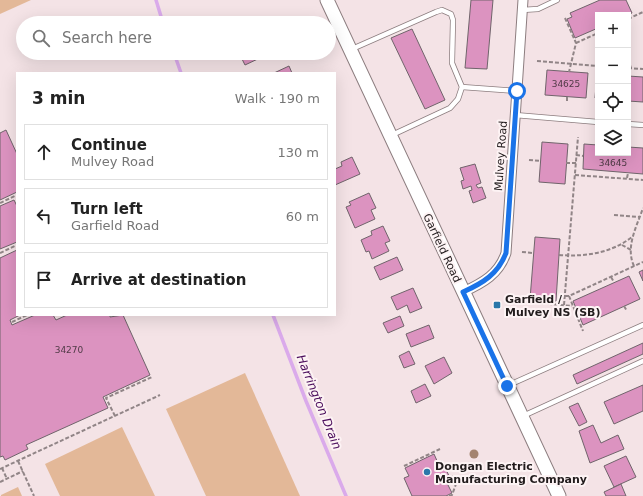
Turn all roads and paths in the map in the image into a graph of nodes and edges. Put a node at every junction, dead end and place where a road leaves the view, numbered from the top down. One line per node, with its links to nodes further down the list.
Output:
1 (327, 0): 6 (main road, Garfield Road)
2 (523, 0): 4 (street, Mulvey Road)
3 (557, 0): 4 (lane)
4 (522, 10): 20 (street, Mulvey Road)
5 (643, 12): 8 (path)
6 (334, 16)
7 (565, 18): 11 (path)
8 (631, 18)
9 (336, 20): 12 (main road, Garfield Road)
10 (595, 34): 11 (path)
11 (576, 43): 14 (path)
12 (350, 50): 19 (lane); 27 (main road, Garfield Road)
13 (537, 61): 14 (path)
14 (570, 64): 15 (path); 18 (path)
15 (595, 66)
16 (631, 68): 17 (path)
17 (643, 69)
18 (569, 72)
19 (462, 86): 20 (lane); 27 (lane)
20 (517, 91): 23 (street, Mulvey Road)
21 (567, 96): 22 (path)
22 (567, 101)
23 (515, 115): 24 (lane); 57 (street, Mulvey Road)
24 (595, 122)
25 (631, 124): 26 (lane)
26 (643, 125)
27 (391, 136): 57 (main road, Garfield Road)
28 (578, 137): 29 (path)
29 (576, 155): 30 (path); 34 (path)
30 (583, 156)
31 (529, 160): 32 (path)
32 (541, 161)
33 (566, 163): 34 (path)
34 (576, 164): 36 (path)
35 (628, 173): 37 (path)
36 (575, 174): 37 (path); 52 (path)
37 (627, 178): 38 (path)
38 (643, 180)
39 (16, 195): 40 (path)
40 (0, 203)
41 (643, 208): 43 (path)
42 (614, 215): 43 (path)
43 (640, 218): 44 (path)
44 (632, 236): 46 (path); 47 (path)
45 (16, 245): 49 (path)
46 (621, 245): 47 (path); 52 (path)
47 (631, 250): 54 (path)
48 (522, 252): 50 (path)
49 (0, 253)
50 (533, 253)
51 (559, 255): 52 (path)
52 (568, 256): 58 (path)
53 (643, 262): 54 (path)
54 (634, 266): 55 (path)
55 (611, 277): 56 (path); 59 (path)
56 (614, 282)
57 (463, 292): 73 (main road, Garfield Road)
58 (565, 296): 59 (path); 63 (path)
59 (569, 296): 64 (path)
60 (543, 300): 62 (path)
61 (518, 301): 62 (path)
62 (542, 303): 63 (path)
63 (564, 305): 64 (path)
64 (572, 306): 70 (path)
65 (624, 306): 66 (path)
66 (627, 311)
67 (25, 316): 68 (path)
68 (12, 322)
69 (643, 325): 73 (lane)
70 (583, 331)
71 (643, 361): 76 (lane)
72 (152, 377): 75 (path)
73 (507, 386): 76 (main road, Garfield Road)
74 (160, 394): 75 (path)
75 (115, 416): 78 (path)
76 (521, 417): 87 (main road, Garfield Road)
77 (440, 449): 79 (path)
78 (18, 461): 80 (path); 81 (path)
79 (404, 466)
80 (1, 469): 82 (path)
81 (23, 471): 82 (path); 85 (path)
82 (7, 479): 83 (path)
83 (0, 482)
84 (456, 484): 86 (path)
85 (34, 496)
86 (449, 496)
87 (559, 496)

